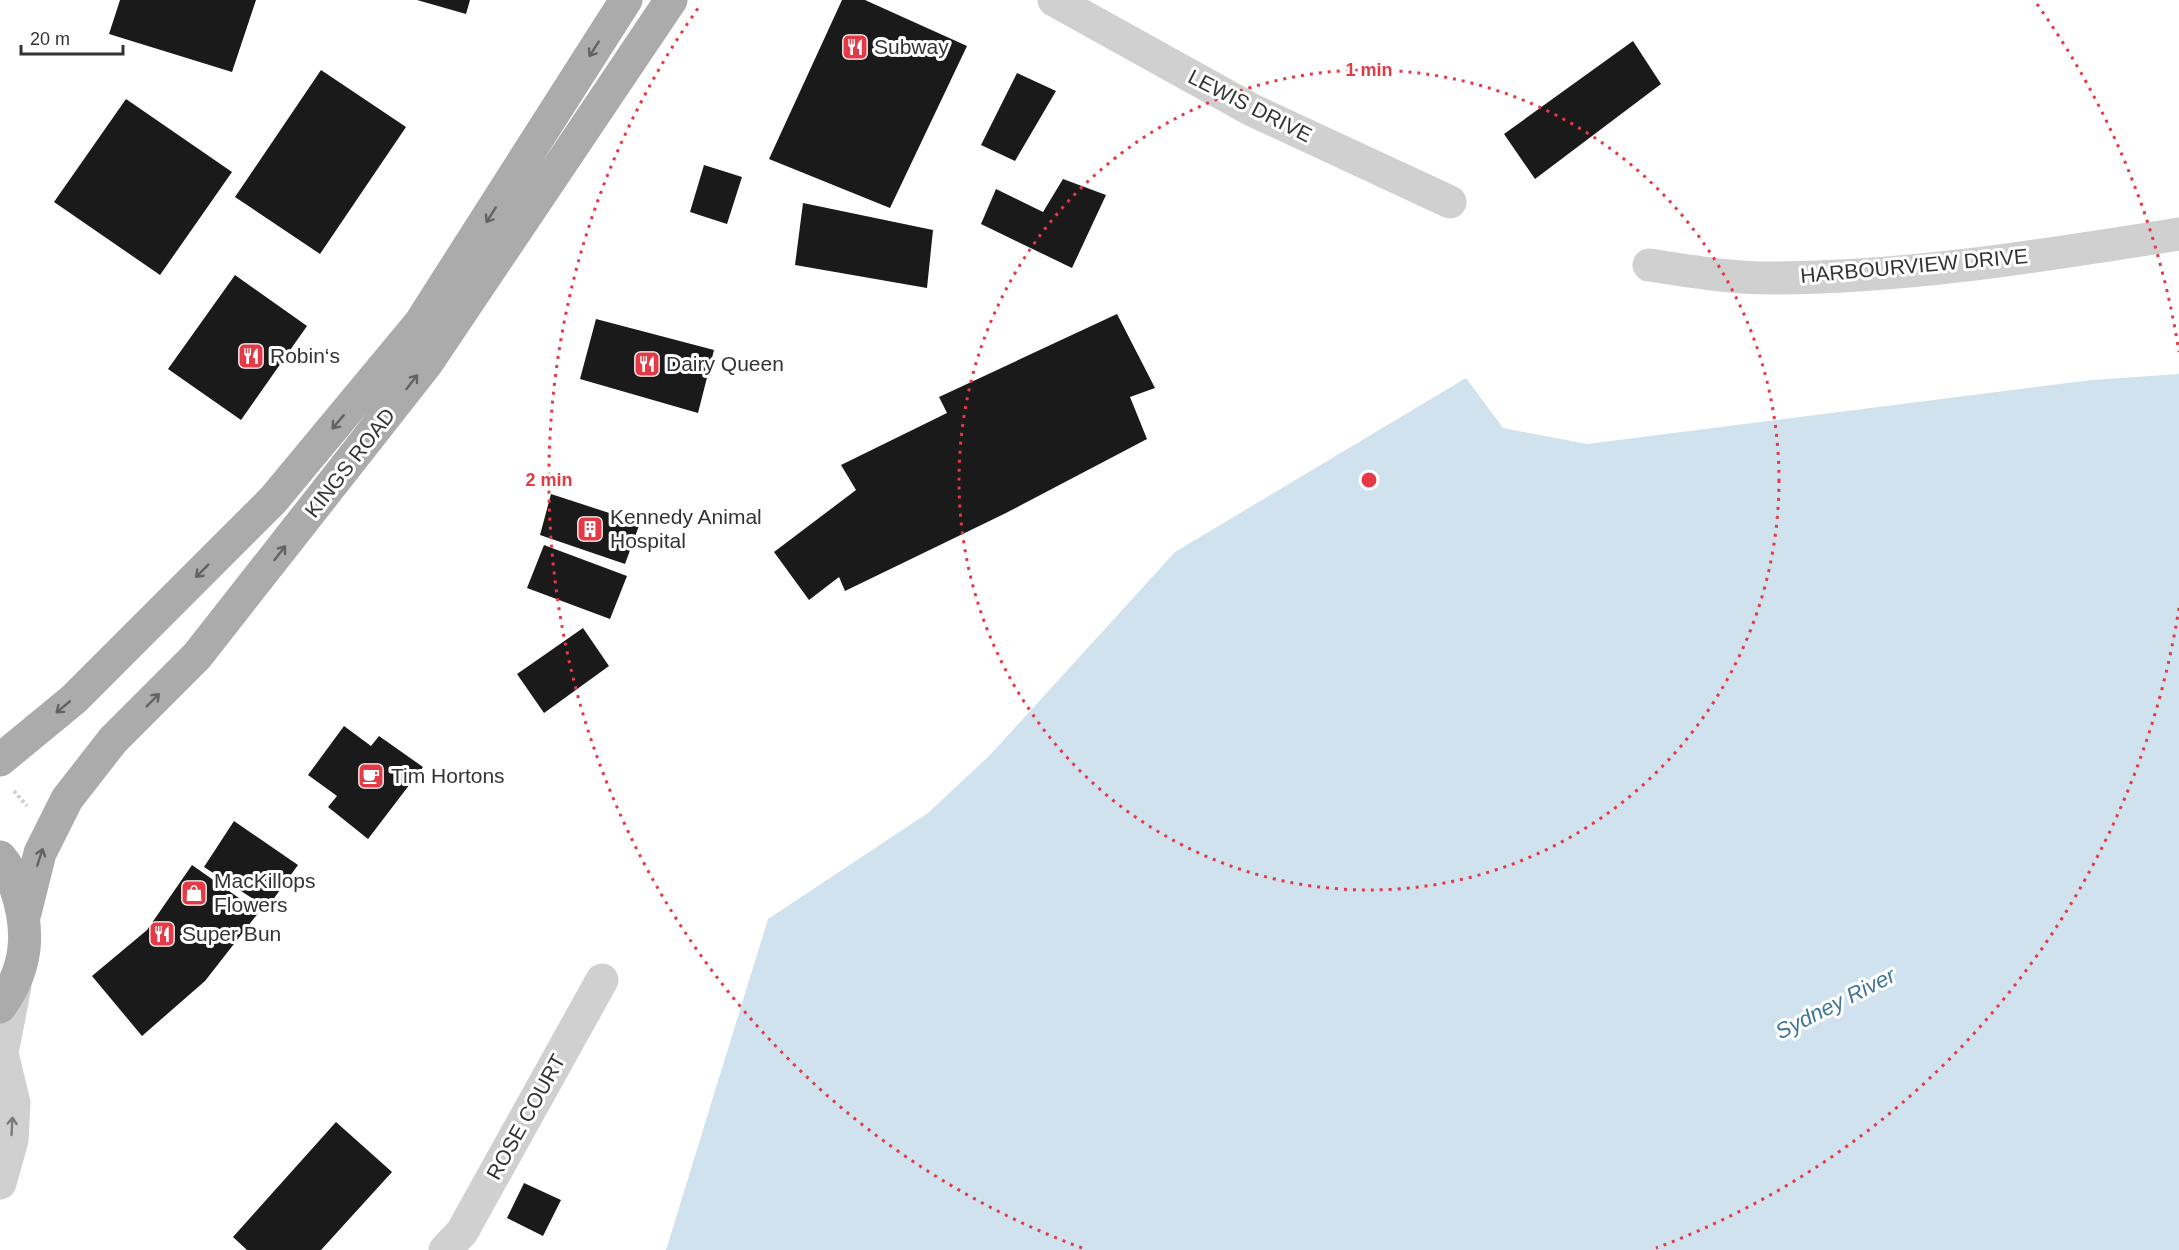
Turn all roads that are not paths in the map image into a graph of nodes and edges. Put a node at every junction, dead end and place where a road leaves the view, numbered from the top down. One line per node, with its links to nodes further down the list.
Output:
1 (626, 0): 7 (main road, KINGS ROAD, one-way to 7)
2 (671, 0): 9 (main road, KINGS ROAD, one-way to 2)
3 (1054, 0): 4 (street, LEWIS DRIVE)
4 (1450, 202)
5 (2179, 234): 6 (street, HARBOURVIEW DRIVE)
6 (1649, 265)
7 (0, 760)
8 (0, 857): 9 (main road)
9 (25, 913): 11 (main road)
10 (602, 980): 13 (street, ROSE COURT)
11 (7, 996): 12 (street, one-way to 11)
12 (0, 1183)
13 (445, 1250)

